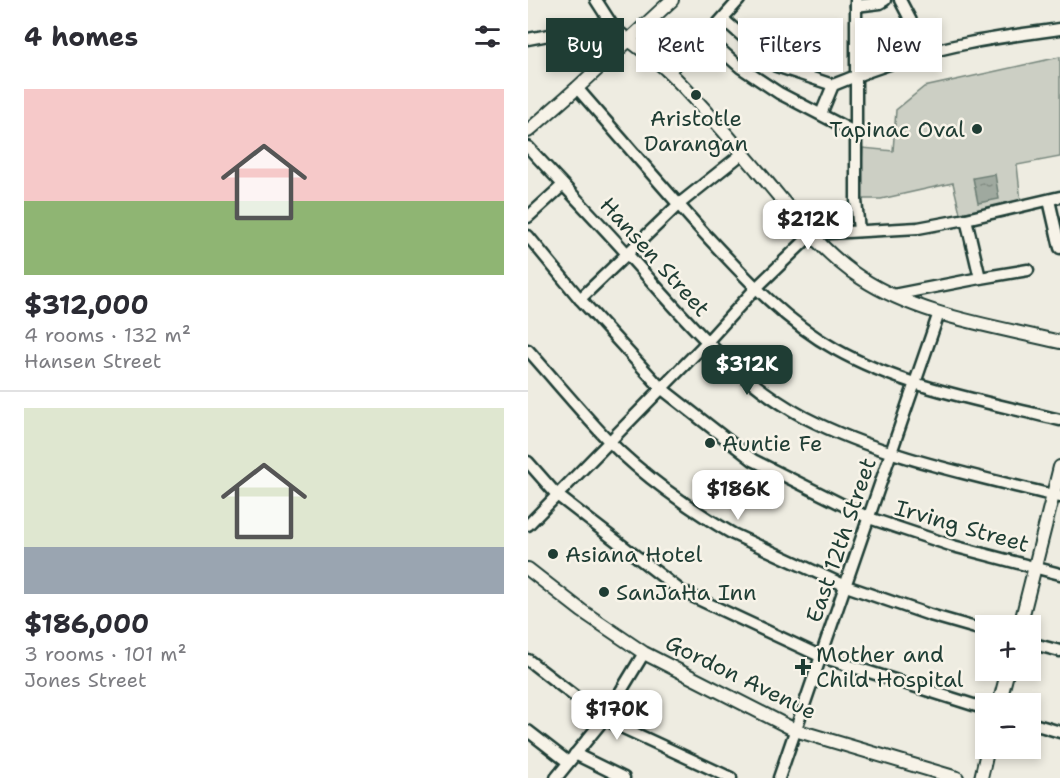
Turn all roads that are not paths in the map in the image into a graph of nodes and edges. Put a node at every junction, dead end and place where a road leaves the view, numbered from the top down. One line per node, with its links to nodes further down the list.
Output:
1 (596, 0): 7 (street)
2 (672, 0): 15 (main road)
3 (739, 0): 8 (street)
4 (885, 0): 6 (street)
5 (900, 0): 9 (street)
6 (856, 3): 21 (street)
7 (608, 18)
8 (724, 18)
9 (909, 18)
10 (726, 22): 22 (street)
11 (1060, 28): 17 (street)
12 (546, 36): 14 (street)
13 (624, 36): 15 (street)
14 (528, 39)
15 (629, 40): 16 (main road); 23 (main road)
16 (636, 46)
17 (942, 50)
18 (726, 55): 24 (street)
19 (668, 72): 28 (main road)
20 (868, 72): 21 (street)
21 (856, 76): 22 (street); 26 (street)
22 (833, 85): 24 (street)
23 (577, 88): 25 (main road); 31 (street)
24 (821, 114): 26 (street)
25 (528, 131)
26 (856, 133): 34 (street)
27 (528, 147): 29 (street, Hansen Street)
28 (743, 153): 31 (street); 35 (main road)
29 (563, 185): 32 (street); 38 (street, Hansen Street)
30 (1054, 199): 33 (street); 37 (street)
31 (679, 204): 38 (street); 41 (street)
32 (528, 217)
33 (966, 219): 34 (street); 40 (street)
34 (859, 231): 35 (street)
35 (812, 234): 41 (street); 42 (main road)
36 (528, 236): 43 (street, Irving Street)
37 (1060, 248)
38 (628, 255): 43 (street); 46 (street, Hansen Street)
39 (1028, 270): 40 (street)
40 (980, 278): 42 (street)
41 (755, 289): 46 (street); 48 (street)
42 (893, 295): 44 (main road)
43 (580, 298): 49 (street, Irving Street)
44 (939, 314): 45 (main road); 48 (street, East 12th Street)
45 (1060, 342)
46 (706, 343): 49 (street); 52 (street, Hansen Street)
47 (528, 350): 51 (street)
48 (914, 383): 50 (street); 52 (street, East 12th Street)
49 (661, 388): 51 (street); 57 (street, Irving Street)
50 (1060, 420)
51 (609, 440): 55 (street); 62 (street)
52 (891, 454): 56 (street, Hansen Street); 57 (street, East 12th Street)
53 (528, 462): 55 (street)
54 (1060, 467): 56 (main road)
55 (557, 495): 58 (street); 68 (street)
56 (1056, 496): 59 (main road)
57 (869, 518): 59 (street, Irving Street); 62 (street, East 12th Street)
58 (528, 525)
59 (1035, 567): 61 (street, Irving Street); 63 (main road)
60 (528, 569): 67 (main road, Gordon Avenue)
61 (1060, 574)
62 (846, 586): 64 (street); 68 (street, East 12th Street)
63 (1023, 615)
64 (975, 628)
65 (1041, 646): 66 (street)
66 (1060, 651)
67 (644, 653): 71 (street); 73 (main road, Gordon Avenue)
68 (822, 657): 70 (street); 73 (street, East 12th Street)
69 (528, 660): 71 (street)
70 (975, 706)
71 (604, 719): 76 (street); 80 (street)
72 (1041, 726): 75 (street)
73 (795, 730): 81 (street, East 12th Street); 82 (main road, Gordon Avenue)
74 (528, 731): 76 (street)
75 (1060, 732)
76 (572, 758): 78 (street); 79 (street)
77 (985, 759): 83 (main road)
78 (556, 778)
79 (624, 778)
80 (732, 778)
81 (779, 778)
82 (957, 778)
83 (981, 778)

